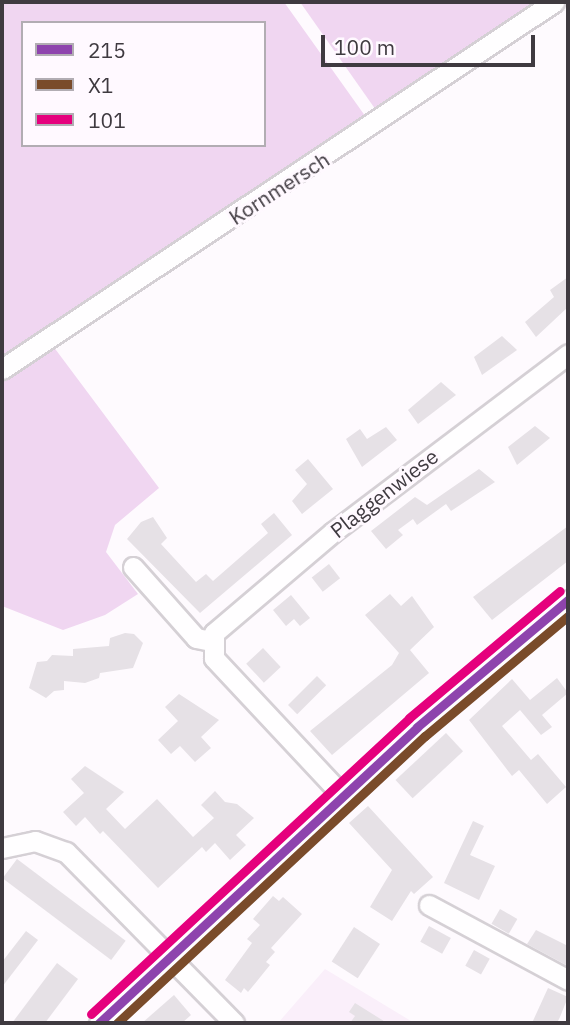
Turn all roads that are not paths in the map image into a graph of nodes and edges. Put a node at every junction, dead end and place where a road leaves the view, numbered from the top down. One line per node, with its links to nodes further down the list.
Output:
1 (554, 2): 3 (street, Kornmersch)
2 (568, 354): 6 (street, Plaggenwiese)
3 (2, 369)
4 (133, 567): 6 (street)
5 (568, 600): 7 (street)
6 (211, 641): 7 (street)
7 (343, 796): 10 (street)
8 (2, 848): 10 (street)
9 (429, 905): 11 (street)
10 (170, 956): 12 (street); 13 (street)
11 (568, 980)
12 (99, 1023)
13 (234, 1023)

